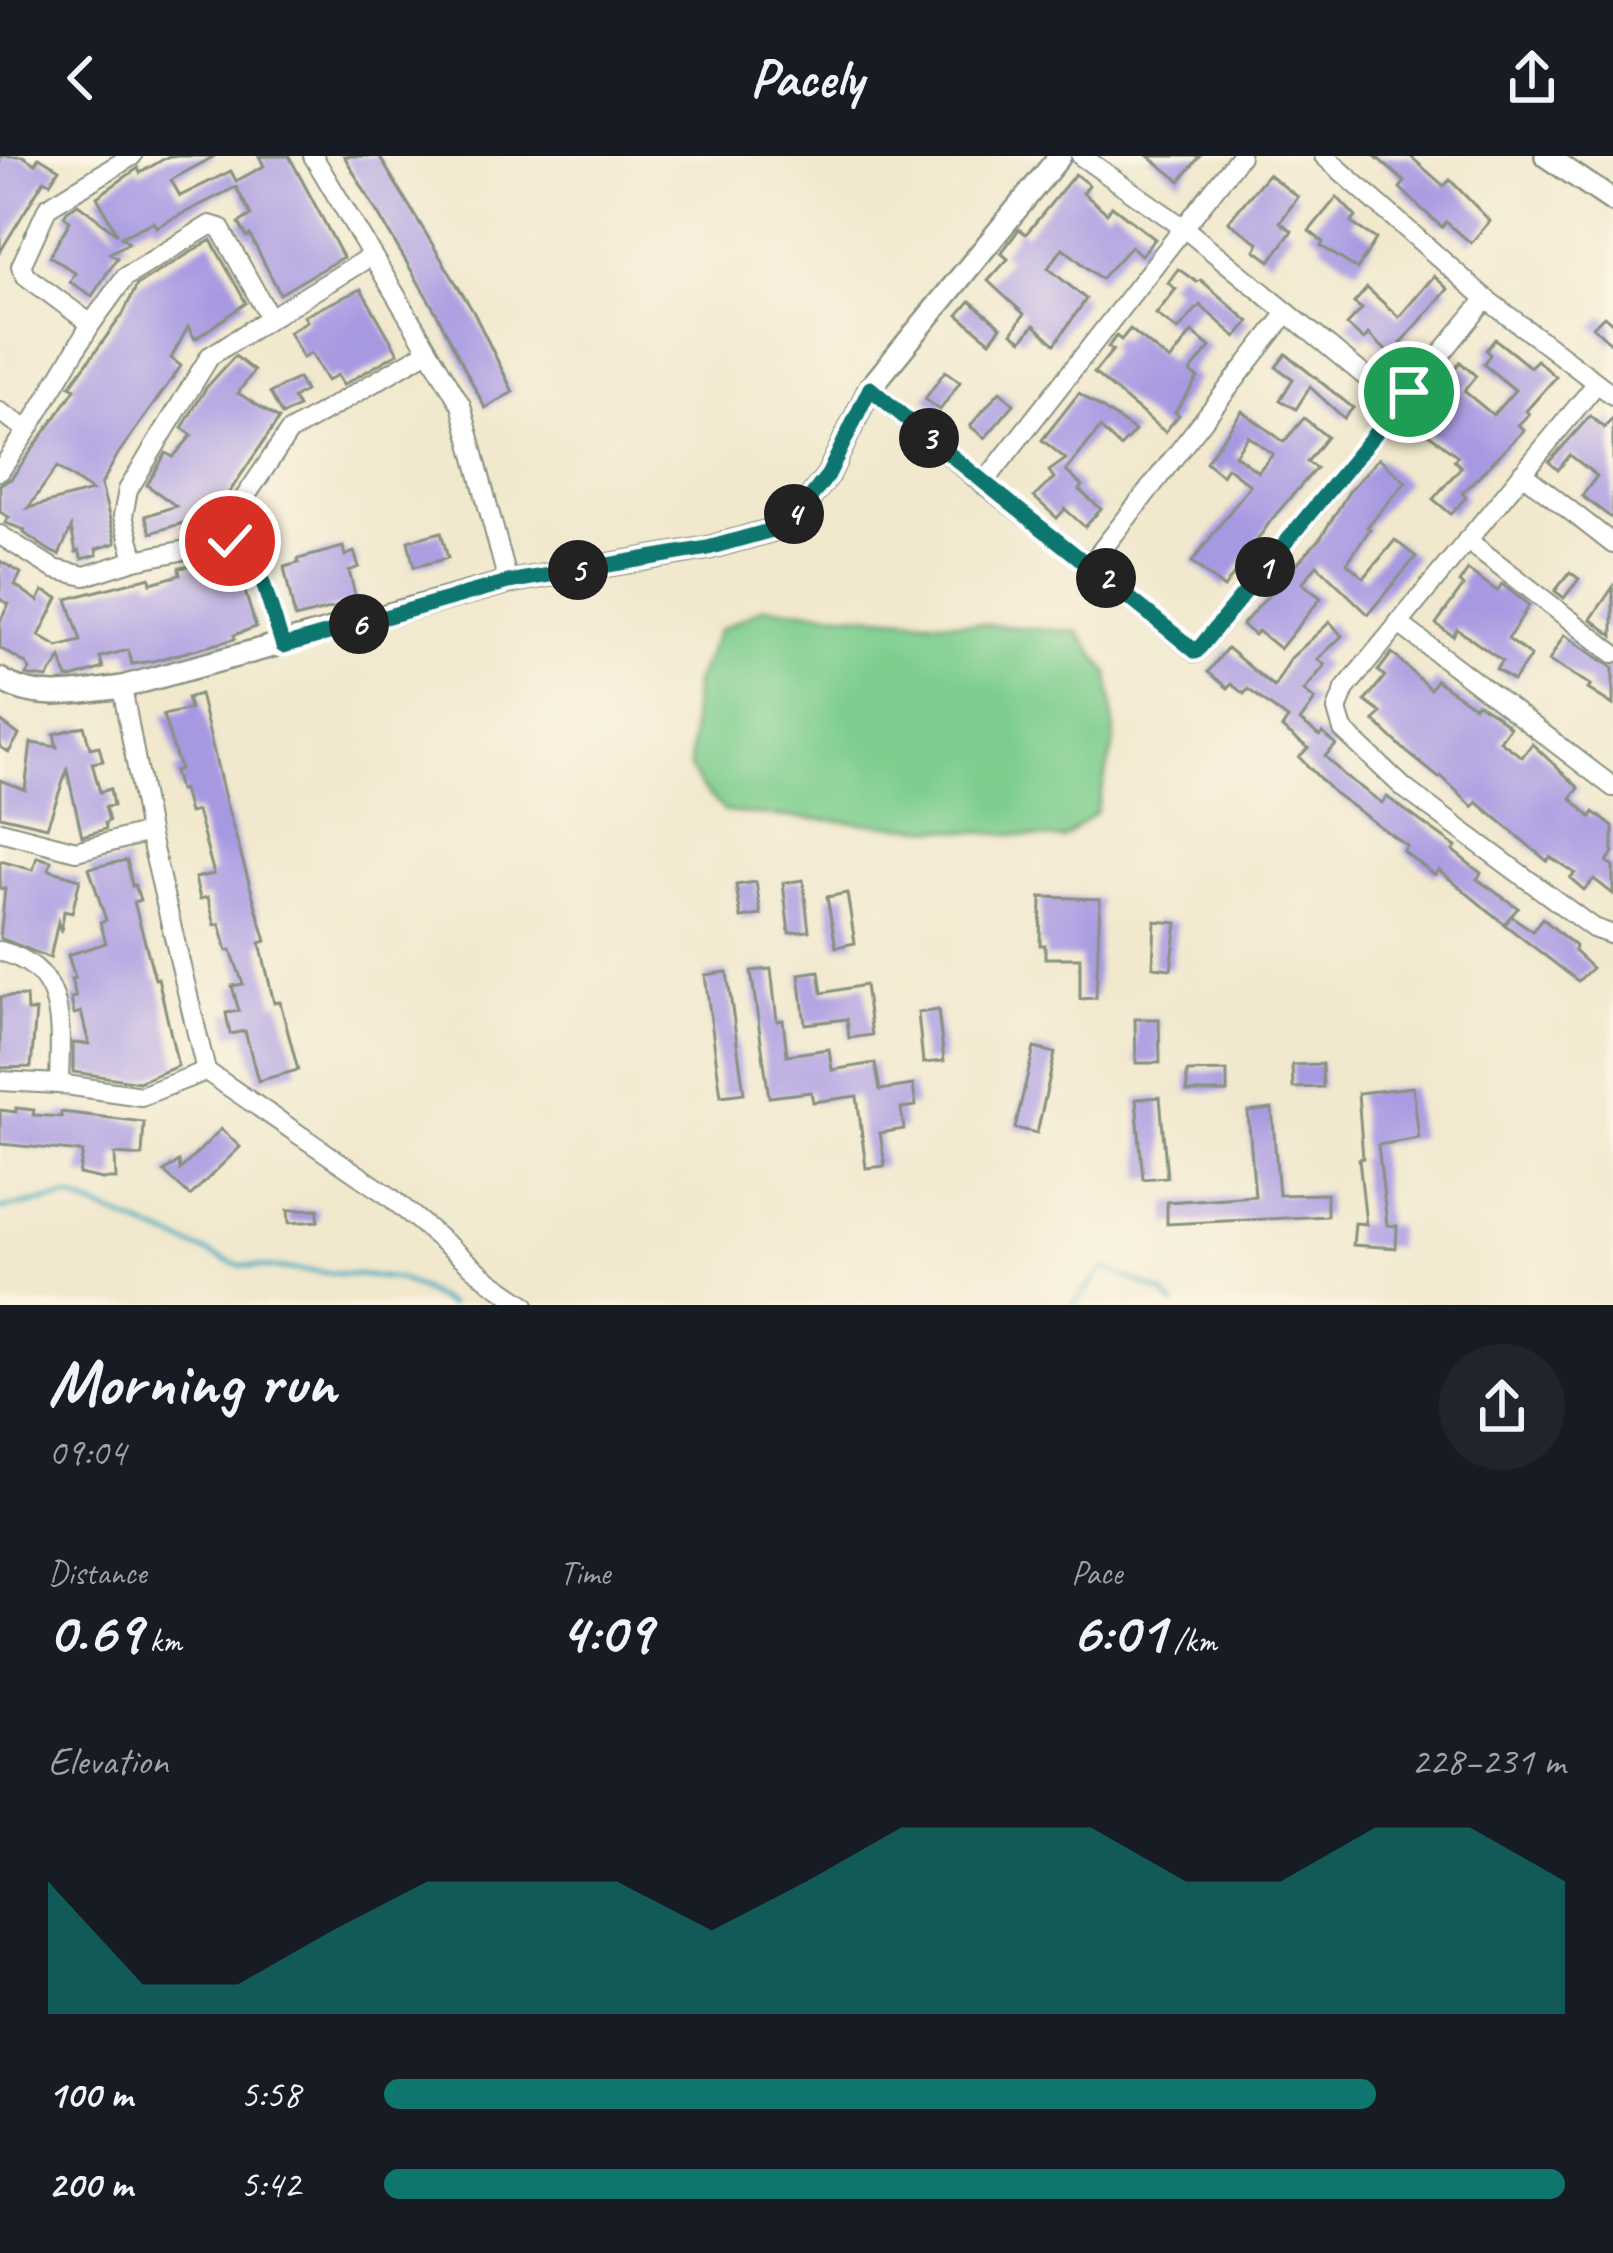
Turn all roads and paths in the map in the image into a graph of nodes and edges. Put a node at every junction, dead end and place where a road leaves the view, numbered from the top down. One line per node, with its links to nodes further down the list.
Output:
1 (132, 156): 14 (street)
2 (313, 156): 10 (street)
3 (1060, 156): 16 (street)
4 (1081, 156): 9 (street)
5 (1240, 156): 9 (street)
6 (1324, 156): 11 (street)
7 (1546, 156): 8 (street)
8 (1613, 201)
9 (1184, 228): 12 (street); 23 (street)
10 (371, 256): 13 (street); 15 (street)
11 (1486, 299): 17 (street); 18 (street)
12 (1287, 313): 18 (street); 29 (street)
13 (270, 317): 14 (street); 28 (street)
14 (91, 324): 20 (street)
15 (428, 351): 25 (street); 30 (street)
16 (870, 388): 23 (street); 30 (street)
17 (1605, 389): 22 (street)
18 (1399, 404): 29 (street)
19 (0, 412): 20 (street)
20 (28, 430): 21 (street)
21 (0, 471)
22 (1522, 473): 26 (street); 27 (street)
23 (983, 484): 29 (street)
24 (0, 535): 28 (street)
25 (237, 540): 28 (street); 32 (street)
26 (1467, 540): 31 (street); 33 (street)
27 (1613, 544)
28 (135, 560)
29 (1090, 565)
30 (508, 582): 32 (street)
31 (1398, 623): 36 (street); 39 (street)
32 (283, 646): 35 (street)
33 (1613, 653)
34 (0, 679): 35 (street)
35 (122, 687): 38 (street)
36 (1613, 787)
37 (0, 831): 38 (street)
38 (149, 832): 41 (street)
39 (1613, 935)
40 (0, 951): 43 (street)
41 (206, 1070): 43 (street); 44 (street)
42 (0, 1081): 43 (street)
43 (59, 1084)
44 (525, 1305)

